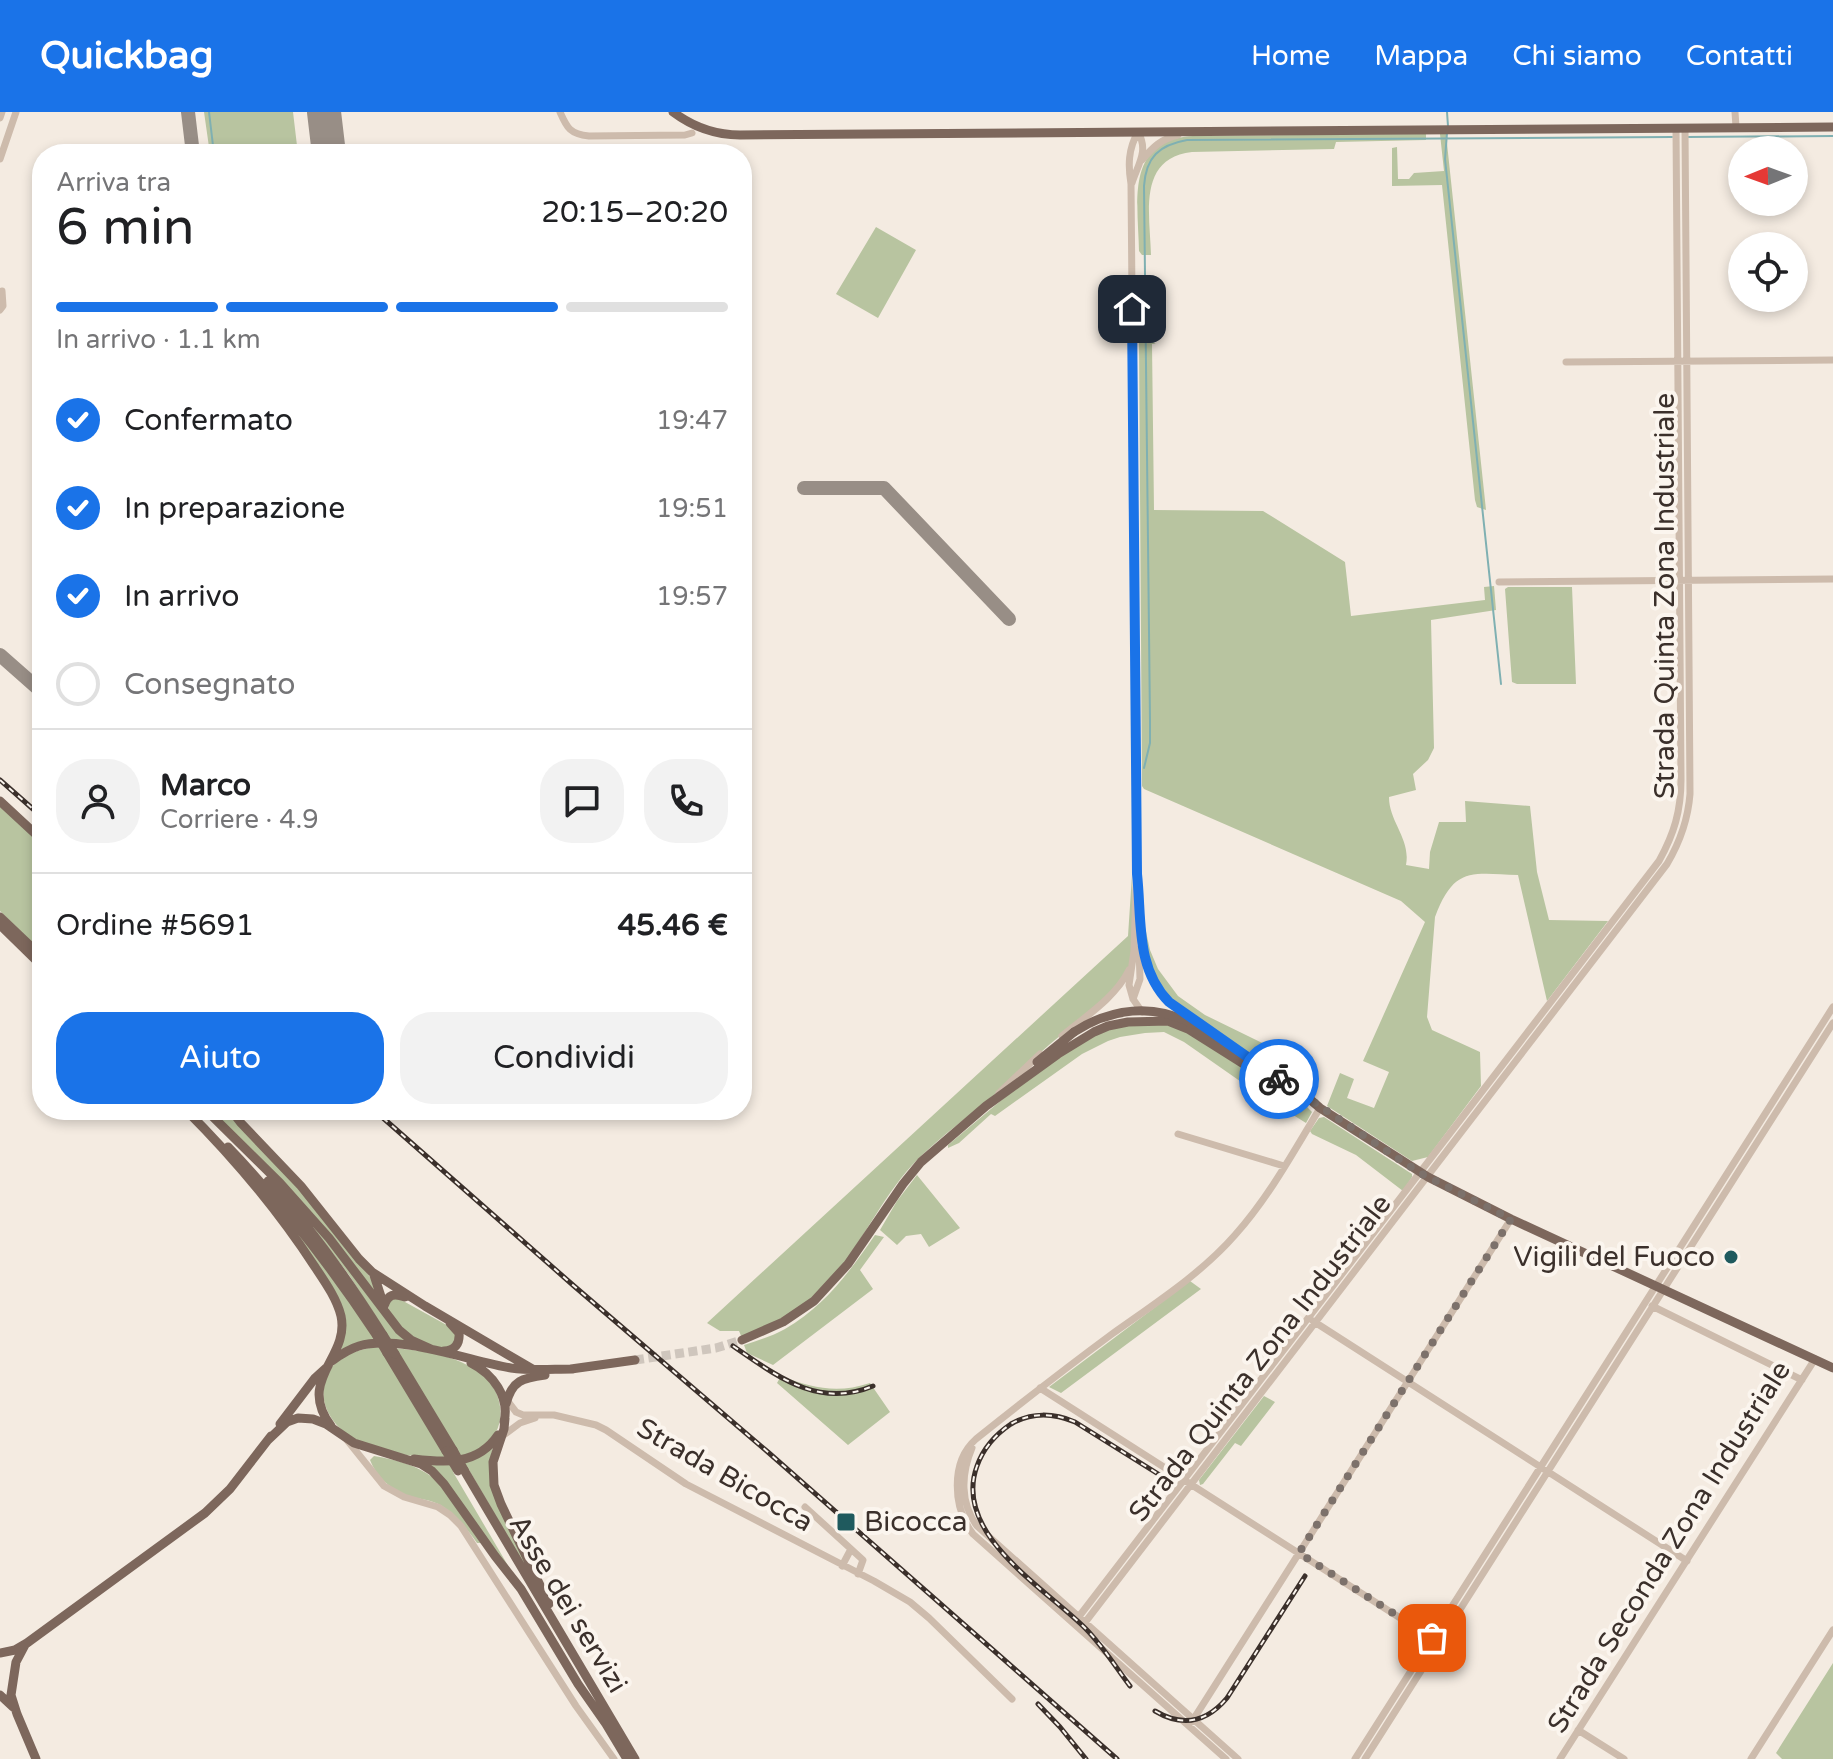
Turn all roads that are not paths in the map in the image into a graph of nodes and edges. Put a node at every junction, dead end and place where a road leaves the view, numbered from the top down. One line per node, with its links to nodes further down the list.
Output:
1 (2, 112): 6 (street)
2 (16, 112): 15 (street)
3 (560, 112): 12 (street)
4 (673, 112): 13 (main road)
5 (1735, 112): 7 (street)
6 (0, 118)
7 (1736, 127): 8 (main road); 9 (main road)
8 (1833, 127)
9 (1680, 128): 11 (main road); 21 (street, Strada Quinta Zona Industriale)
10 (1138, 132): 11 (main road); 13 (main road); 14 (street); 16 (street)
11 (1201, 132): 16 (street)
12 (692, 133)
13 (1107, 133): 14 (street)
14 (1129, 156): 17 (street)
15 (0, 159)
16 (1142, 160): 17 (street)
17 (1131, 184): 29 (street)
18 (2, 291): 19 (street)
19 (0, 310)
20 (1833, 360): 21 (street)
21 (1682, 361): 22 (street); 24 (street, Strada Quinta Zona Industriale)
22 (1566, 362)
23 (1833, 579): 24 (street)
24 (1684, 580): 25 (street); 27 (street, Strada Quinta Zona Industriale)
25 (1499, 582)
26 (0, 801): 28 (main road)
27 (1685, 802): 52 (street, Strada Quinta Zona Industriale); 55 (street, Strada Quinta Zona Industriale)
28 (32, 831)
29 (1137, 874): 30 (street); 35 (street)
30 (1140, 900): 36 (street); 41 (street)
31 (0, 917): 33 (main road)
32 (0, 925): 34 (main road)
33 (32, 947)
34 (32, 956)
35 (1133, 960): 36 (street); 42 (street)
36 (1133, 999): 38 (street); 40 (street)
37 (1833, 1007): 50 (street)
38 (1168, 1021): 40 (main road); 44 (main road)
39 (1833, 1023): 50 (street)
40 (1108, 1026): 43 (main road)
41 (1267, 1071): 42 (main road, bridge); 44 (main road)
42 (999, 1093): 43 (main road)
43 (986, 1106): 65 (main road)
44 (1320, 1108): 53 (main road); 54 (street)
45 (198, 1120): 71 (main road)
46 (199, 1120): 64 (main road)
47 (212, 1120): 64 (main road)
48 (214, 1120): 61 (main road)
49 (239, 1120): 57 (main road)
50 (1764, 1122): 58 (street)
51 (1178, 1134): 54 (street)
52 (1432, 1156): 53 (street); 55 (street, Strada Quinta Zona Industriale)
53 (1404, 1163): 55 (main road)
54 (1284, 1166): 77 (street)
55 (1424, 1175): 56 (main road); 63 (street, Strada Quinta Zona Industriale)
56 (1511, 1219): 58 (main road); 76 (street)
57 (372, 1272): 59 (main road); 61 (main road)
58 (1660, 1287): 60 (street); 66 (street); 69 (main road)
59 (425, 1306): 61 (main road); 62 (main road)
60 (1652, 1306): 66 (street); 75 (street)
61 (386, 1311): 67 (main road)
62 (444, 1318): 67 (main road); 74 (main road)
63 (1311, 1320): 76 (street); 89 (street, Strada Quinta Zona Industriale)
64 (380, 1336): 87 (main road, bridge)
65 (742, 1340)
66 (1619, 1350): 86 (street)
67 (436, 1351): 68 (main road); 71 (main road)
68 (454, 1355): 74 (main road); 78 (main road)
69 (1815, 1359): 72 (main road); 75 (street, Strada Seconda Zona Industriale)
70 (635, 1360): 73 (main road)
71 (326, 1367): 80 (main road); 82 (main road)
72 (1833, 1368)
73 (573, 1369): 74 (main road); 78 (main road)
74 (534, 1370)
75 (1802, 1380): 93 (street, Strada Seconda Zona Industriale)
76 (1407, 1381): 86 (street); 92 (street)
77 (1040, 1388): 89 (street); 96 (street)
78 (504, 1404): 79 (street); 81 (main road); 83 (main road)
79 (561, 1417): 81 (street); 94 (street, Strada Bicocca)
80 (342, 1436): 82 (main road); 84 (main road); 88 (street)
81 (502, 1436): 83 (street); 103 (main road)
82 (268, 1440): 99 (main road)
83 (493, 1443): 85 (main road)
84 (376, 1451): 85 (main road); 88 (street)
85 (402, 1458): 109 (main road)
86 (1545, 1470): 93 (street); 98 (street)
87 (461, 1471): 103 (main road, Asse dei servizi); 109 (main road, Asse dei servizi)
88 (374, 1476): 112 (street)
89 (1187, 1482): 92 (street); 96 (street, Strada Quinta Zona Industriale)
90 (805, 1507): 91 (street)
91 (851, 1549): 94 (street); 95 (street)
92 (1299, 1553): 98 (street); 108 (street)
93 (1687, 1561): 110 (street, Strada Seconda Zona Industriale)
94 (842, 1566): 95 (street, Strada Bicocca)
95 (858, 1574): 106 (street, Strada Bicocca)
96 (1079, 1623): 108 (street)
97 (1833, 1630): 121 (street)
98 (1435, 1640): 101 (street)
99 (27, 1643): 100 (main road); 102 (main road)
100 (0, 1653): 102 (main road)
101 (1421, 1663): 117 (street); 118 (street)
102 (15, 1668): 104 (main road)
103 (585, 1675): 114 (main road, Asse dei servizi)
104 (13, 1680): 105 (main road); 107 (main road)
105 (0, 1692): 107 (main road)
106 (1012, 1699)
107 (17, 1714): 111 (main road)
108 (1190, 1723): 115 (street); 116 (street)
109 (606, 1724): 113 (main road, Asse dei servizi)
110 (1578, 1730): 119 (street, Strada Seconda Zona Industriale); 120 (street)
111 (36, 1759)
112 (614, 1759)
113 (627, 1759)
114 (635, 1759)
115 (1226, 1759)
116 (1238, 1759)
117 (1355, 1759)
118 (1365, 1759)
119 (1560, 1759)
120 (1624, 1759)
121 (1751, 1759)

